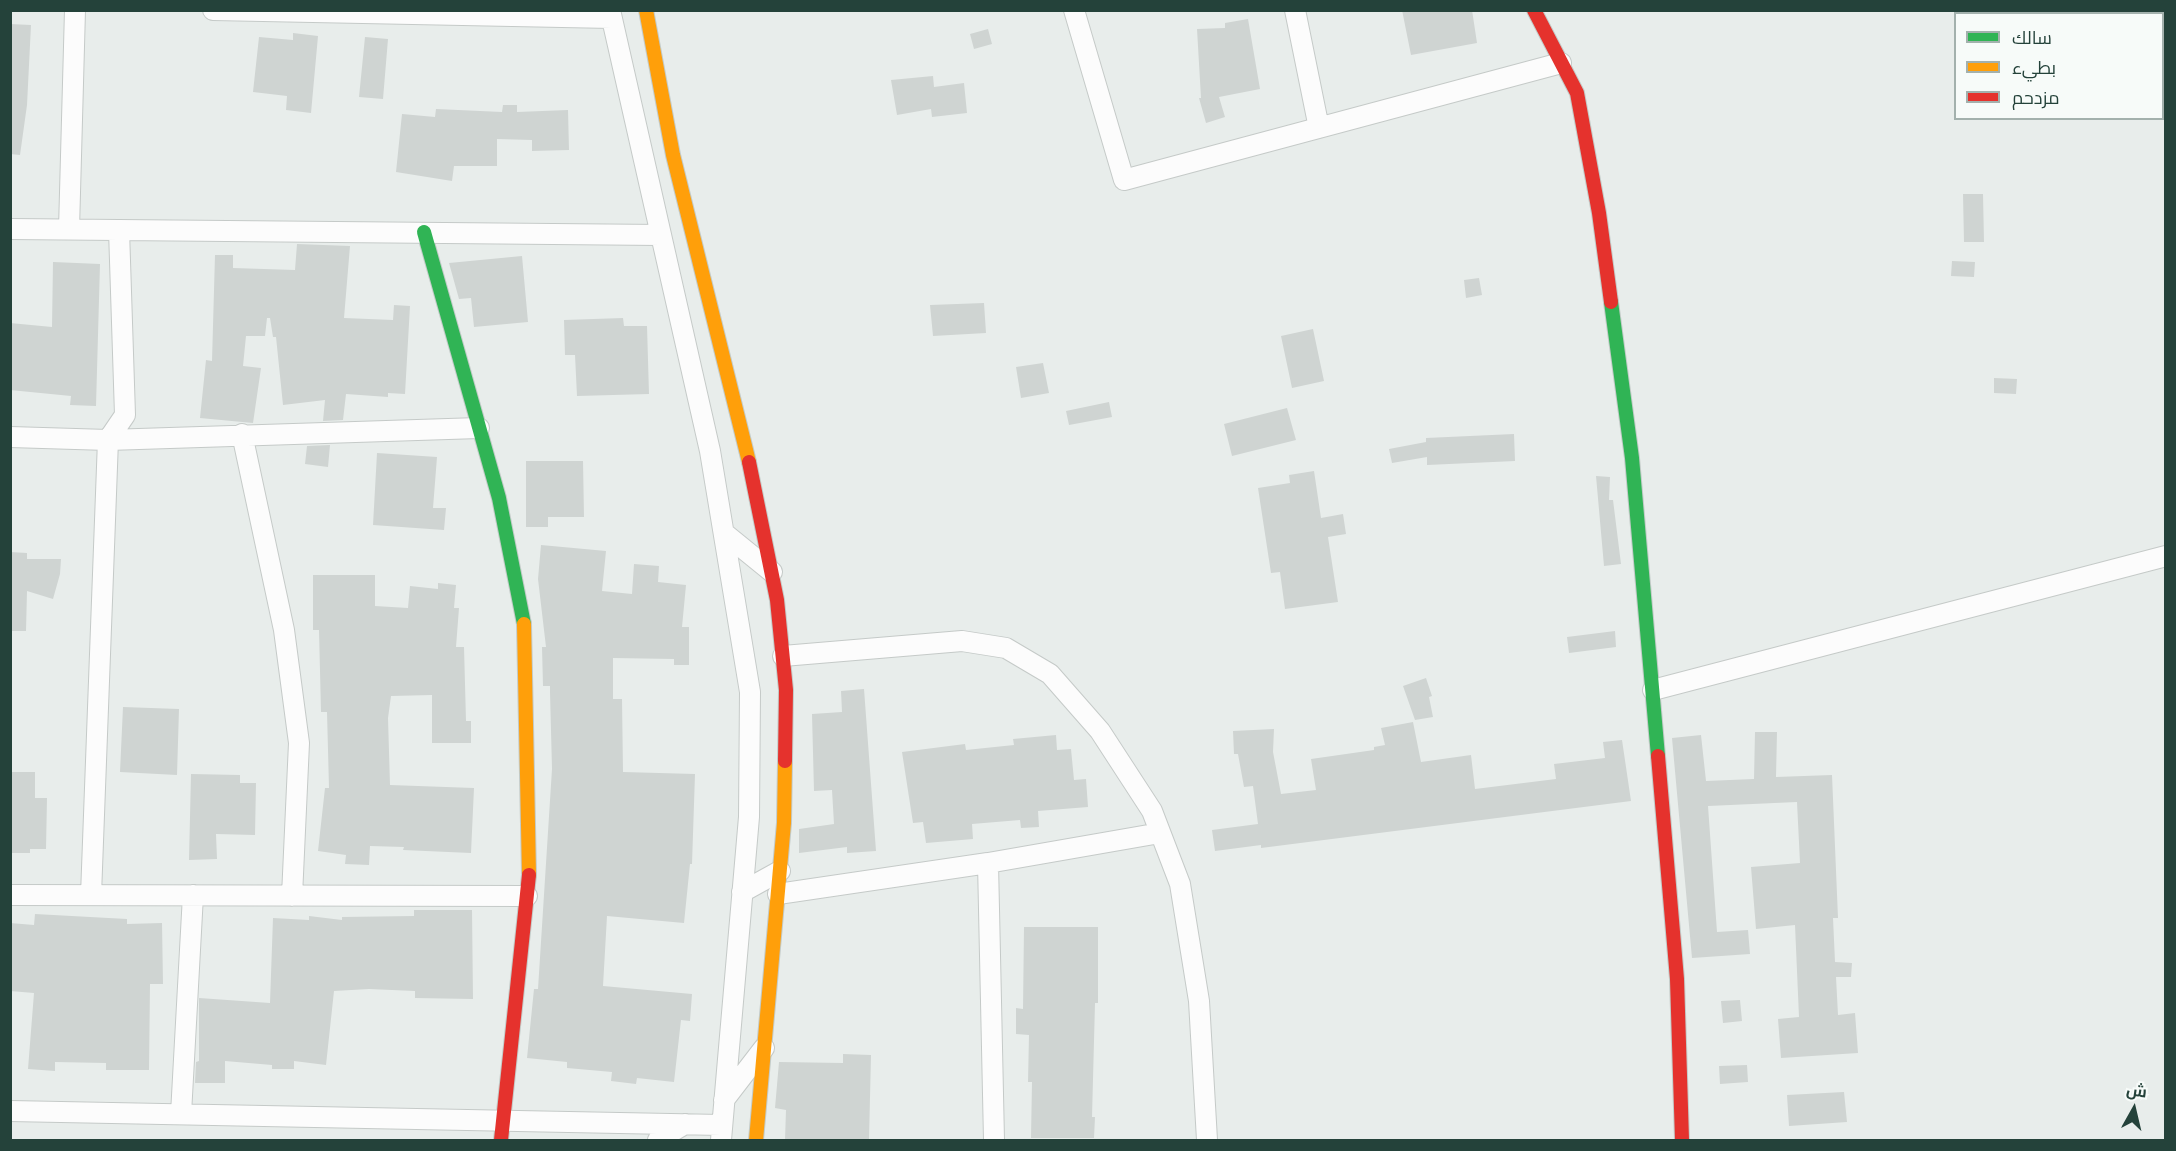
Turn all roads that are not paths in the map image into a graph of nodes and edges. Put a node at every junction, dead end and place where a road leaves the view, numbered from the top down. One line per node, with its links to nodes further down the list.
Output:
1 (75, 10): 11 (street)
2 (213, 10): 7 (street)
3 (646, 10): 21 (street)
4 (1074, 10): 9 (street)
5 (1295, 10): 9 (street)
6 (1534, 10): 8 (street)
7 (611, 14): 14 (street)
8 (1561, 63): 9 (street); 23 (street)
9 (1319, 128)
10 (10, 229): 11 (street)
11 (69, 229): 12 (street)
12 (119, 230): 13 (street); 18 (street)
13 (424, 232): 14 (street); 15 (street)
14 (661, 235): 19 (street)
15 (479, 428): 16 (street); 33 (street)
16 (242, 434): 18 (street); 32 (street)
17 (10, 437): 18 (street)
18 (108, 440): 30 (street)
19 (724, 533): 21 (street); 27 (street)
20 (2166, 556): 23 (street)
21 (772, 573): 22 (street)
22 (783, 656): 24 (street); 26 (street)
23 (1653, 690): 46 (street)
24 (1160, 833): 25 (street); 45 (street)
25 (988, 863): 29 (street); 44 (street)
26 (780, 871): 27 (street); 29 (street)
27 (742, 892): 35 (street)
28 (10, 894): 30 (street)
29 (778, 894): 34 (street)
30 (91, 895): 31 (street)
31 (193, 895): 32 (street); 37 (street)
32 (292, 896): 33 (street)
33 (527, 896): 38 (street)
34 (764, 1048): 35 (street); 43 (street)
35 (724, 1100): 40 (street)
36 (10, 1111): 37 (street)
37 (181, 1114): 38 (street)
38 (503, 1121): 39 (street); 41 (street)
39 (685, 1124): 40 (street); 42 (street)
40 (721, 1133)
41 (501, 1140)
42 (658, 1140)
43 (756, 1140)
44 (994, 1140)
45 (1207, 1140)
46 (1682, 1140)

